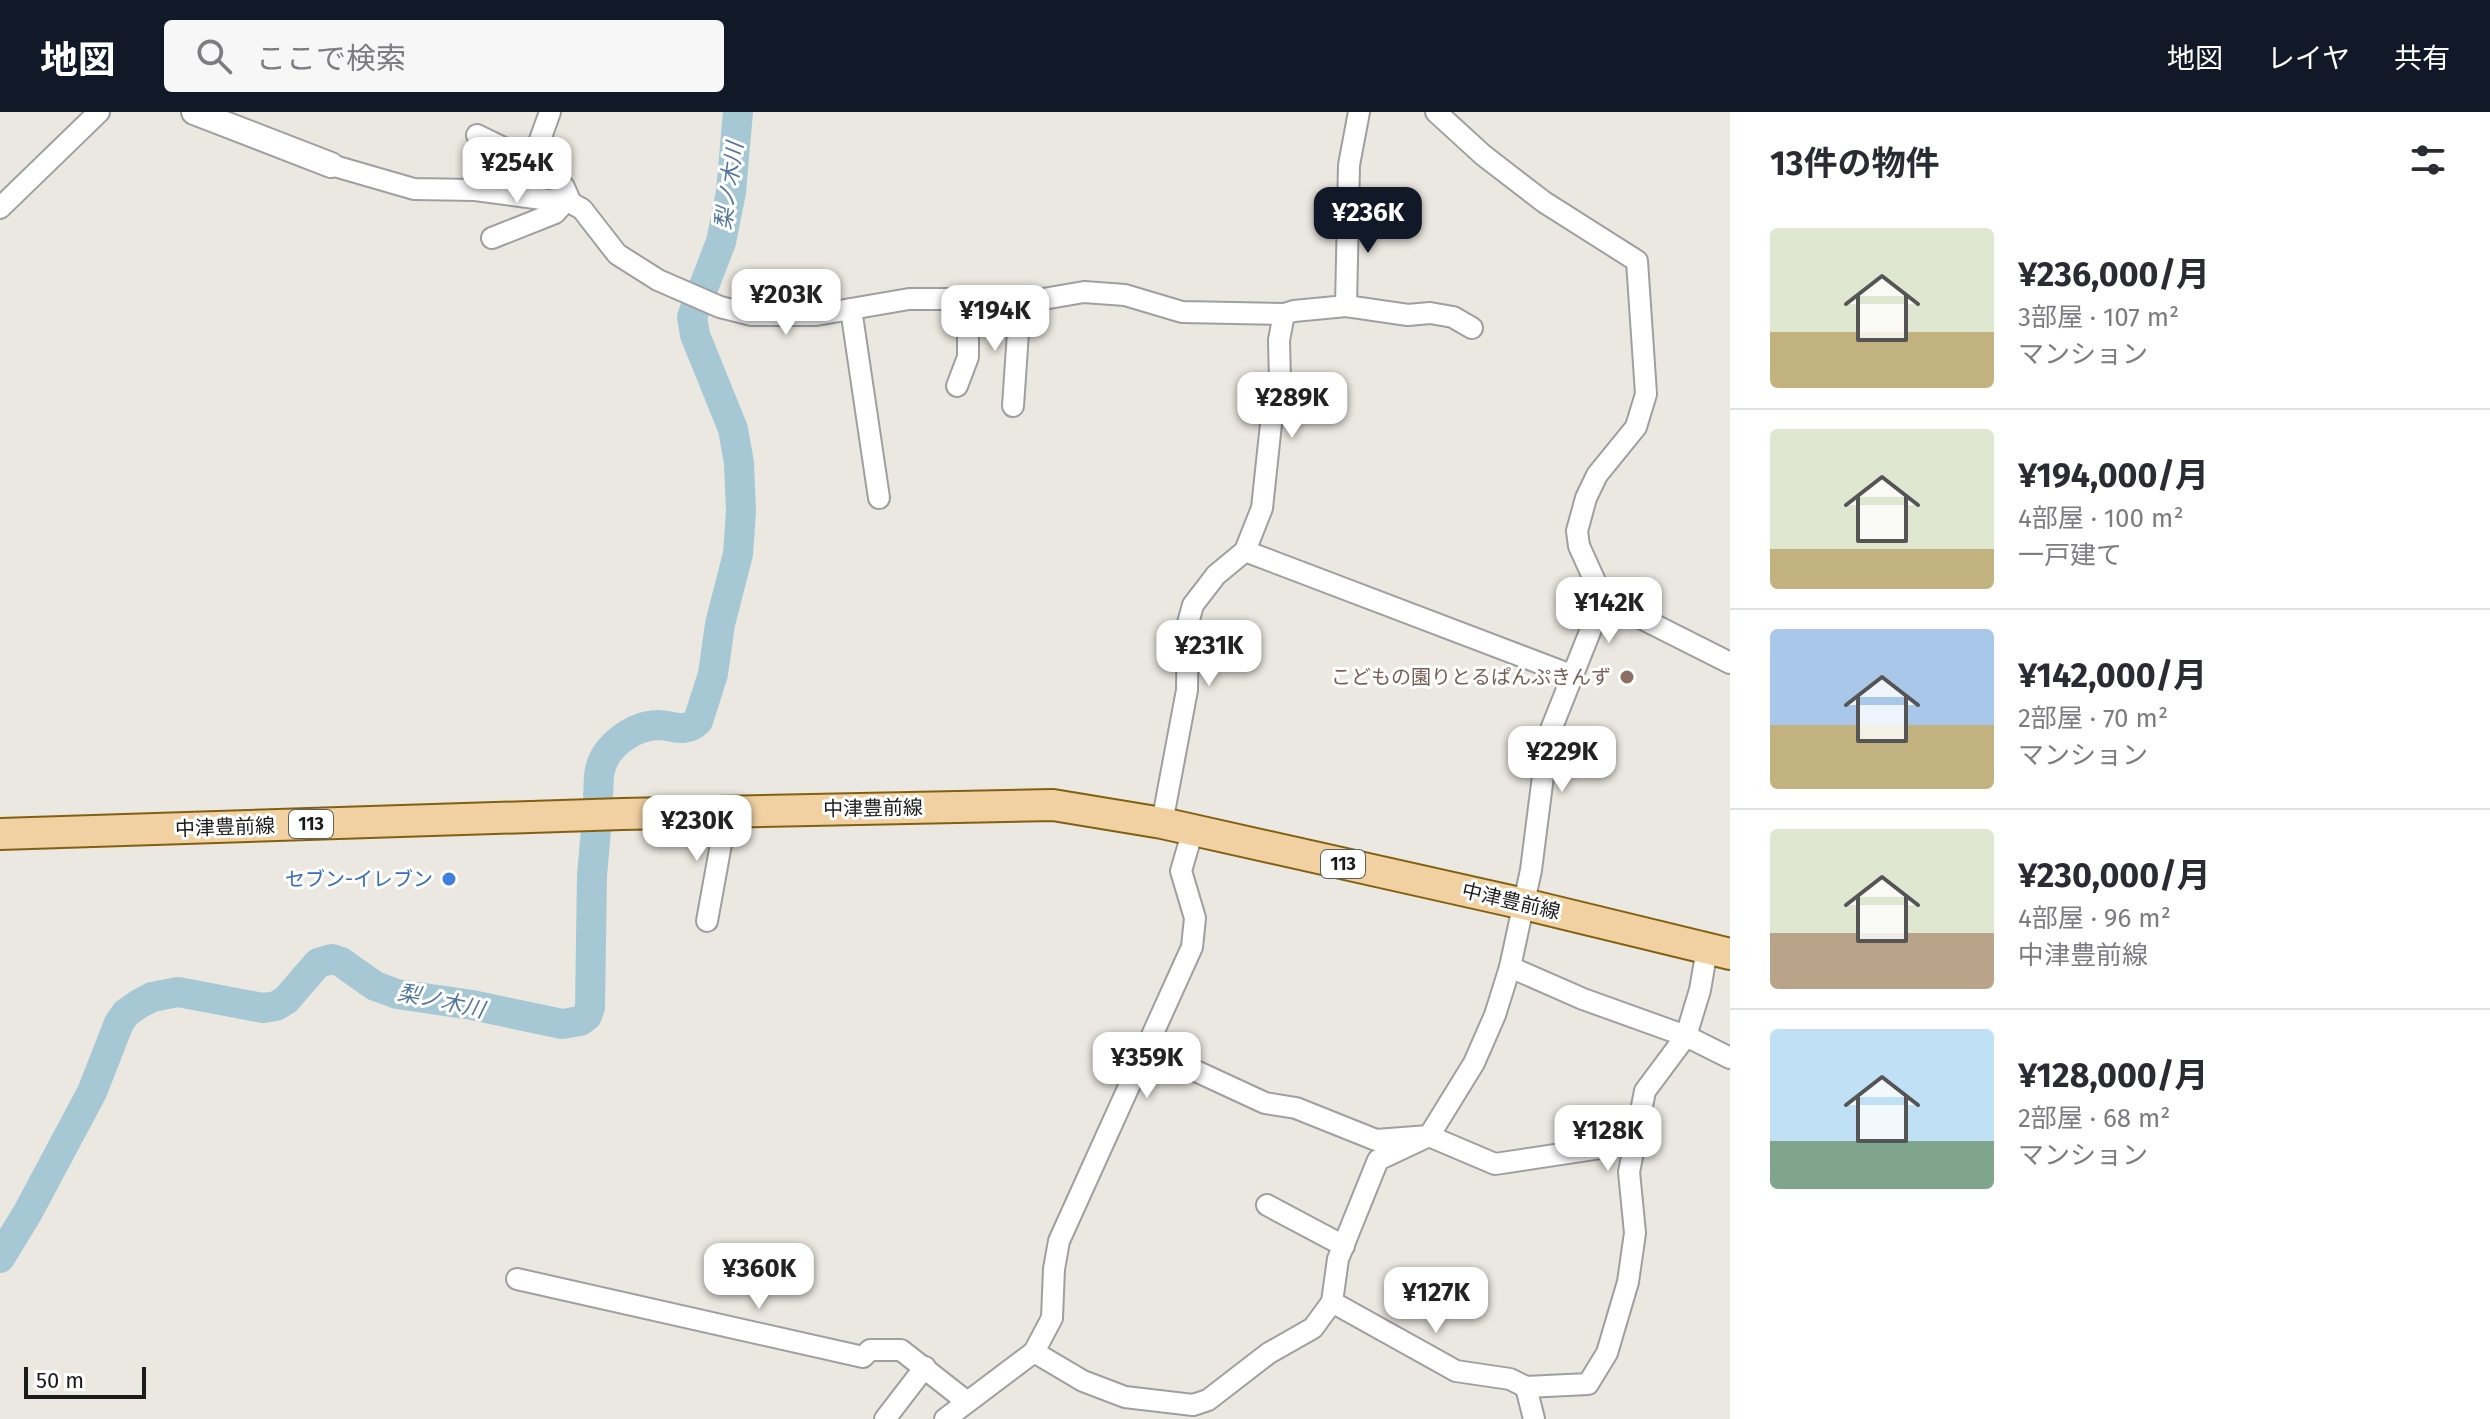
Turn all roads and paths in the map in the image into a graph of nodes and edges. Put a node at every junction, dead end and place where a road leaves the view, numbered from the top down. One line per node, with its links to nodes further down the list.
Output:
1 (99, 112): 10 (street)
2 (550, 112): 7 (street)
3 (1359, 112): 14 (street)
4 (1436, 112): 22 (street)
5 (201, 113): 8 (street)
6 (477, 135): 7 (street)
7 (532, 162): 9 (street)
8 (331, 165): 9 (street)
9 (568, 202): 11 (street); 15 (street)
10 (0, 208)
11 (492, 238)
12 (972, 299): 13 (street); 15 (street); 18 (street)
13 (1020, 303): 16 (street); 19 (street)
14 (1346, 306): 16 (street); 17 (street)
15 (851, 309): 20 (street)
16 (1284, 314): 21 (street)
17 (1472, 328)
18 (957, 386)
19 (1013, 406)
20 (879, 498)
21 (1245, 551): 24 (street); 26 (street)
22 (1603, 599): 23 (street); 24 (street)
23 (1730, 663)
24 (1571, 675): 29 (street)
25 (727, 811): 26 (main road, 中津豊前線 / 113); 28 (main road, 中津豊前線 / 113); 30 (street)
26 (1162, 823): 27 (main road, 中津豊前線 / 113)
27 (1193, 830): 29 (main road, 中津豊前線 / 113); 33 (street)
28 (0, 834)
29 (1524, 904): 31 (main road, 中津豊前線 / 113); 32 (street)
30 (707, 921)
31 (1718, 951): 34 (street)
32 (1510, 967): 34 (street); 36 (street)
33 (1153, 1035): 36 (street); 42 (street)
34 (1686, 1036): 35 (street); 37 (street)
35 (1730, 1058)
36 (1429, 1136): 37 (street); 39 (street)
37 (1634, 1143): 44 (street)
38 (1267, 1205): 39 (street)
39 (1344, 1246): 41 (street)
40 (517, 1279): 43 (street)
41 (1332, 1302): 42 (street); 44 (street)
42 (1034, 1352): 45 (street)
43 (925, 1367): 45 (street); 46 (street)
44 (1526, 1387): 48 (street)
45 (966, 1401): 47 (street)
46 (885, 1419)
47 (945, 1419)
48 (1534, 1419)

